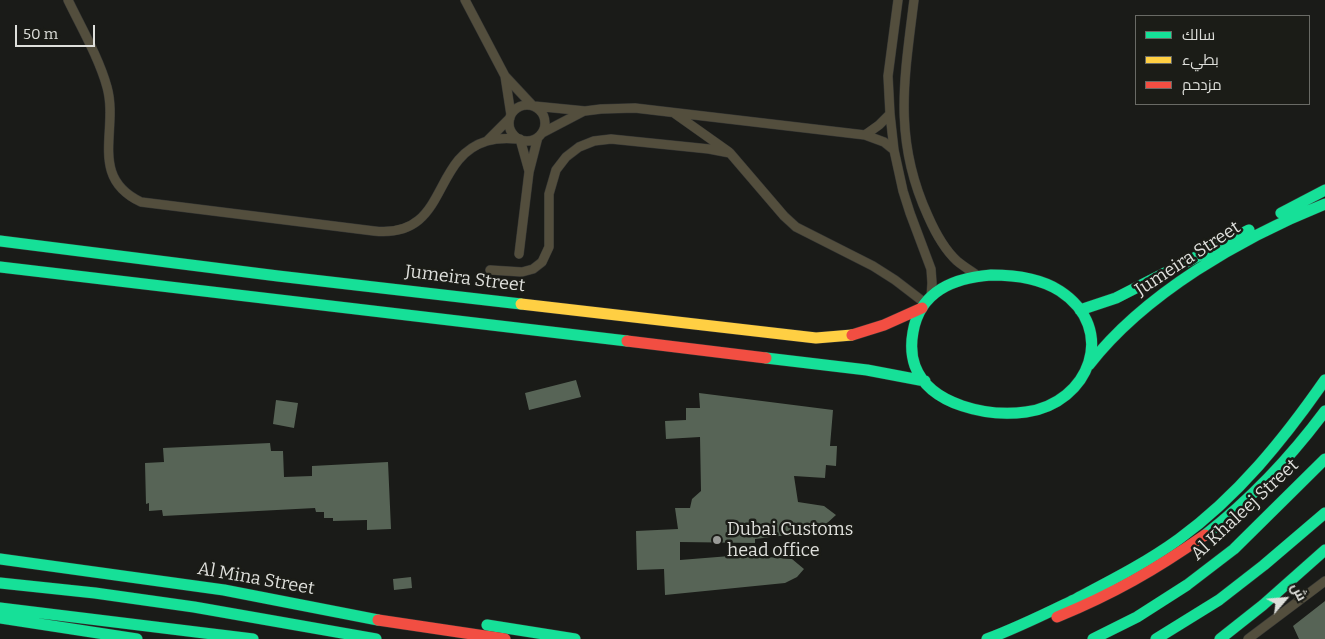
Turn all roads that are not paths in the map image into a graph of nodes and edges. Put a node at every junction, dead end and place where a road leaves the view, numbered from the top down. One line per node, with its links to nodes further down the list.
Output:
1 (68, 0): 14 (street)
2 (465, 0): 5 (street)
3 (898, 0): 9 (street)
4 (914, 0): 24 (street)
5 (505, 76): 6 (street); 10 (street)
6 (533, 106): 7 (street); 10 (street); 11 (street)
7 (585, 111): 8 (street); 11 (street)
8 (672, 112): 12 (street); 16 (street)
9 (890, 114): 12 (street); 15 (street)
10 (510, 117): 13 (street); 14 (street)
11 (540, 135): 13 (street); 17 (street)
12 (865, 135): 15 (street)
13 (519, 139): 14 (street); 17 (street)
14 (487, 141)
15 (894, 150): 25 (street)
16 (730, 153): 23 (street); 25 (street)
17 (529, 172): 21 (street)
18 (1325, 190): 26 (main road, Jumeira Street)
19 (1325, 204): 27 (main road, Jumeira Street)
20 (0, 242): 25 (main road, Jumeira Street)
21 (519, 254)
22 (0, 267): 29 (main road)
23 (490, 270)
24 (978, 276): 25 (main road); 26 (main road)
25 (926, 303): 29 (main road)
26 (1080, 310): 27 (main road)
27 (1087, 367): 29 (main road)
28 (1325, 380): 40 (main road)
29 (925, 381)
30 (1325, 411): 40 (main road)
31 (1325, 458): 47 (main road, Al Khaleej Street)
32 (1325, 513): 48 (main road)
33 (1325, 550): 49 (main road)
34 (0, 559): 39 (main road, Al Mina Street)
35 (1325, 582): 50 (street)
36 (0, 583): 43 (main road)
37 (0, 608): 42 (main road)
38 (0, 618): 41 (main road)
39 (413, 624): 44 (main road, Al Mina Street); 45 (main road)
40 (1008, 631): 46 (main road)
41 (137, 639)
42 (253, 639)
43 (376, 639)
44 (505, 639)
45 (575, 639)
46 (987, 639)
47 (1093, 639)
48 (1156, 639)
49 (1220, 639)
50 (1248, 639)

